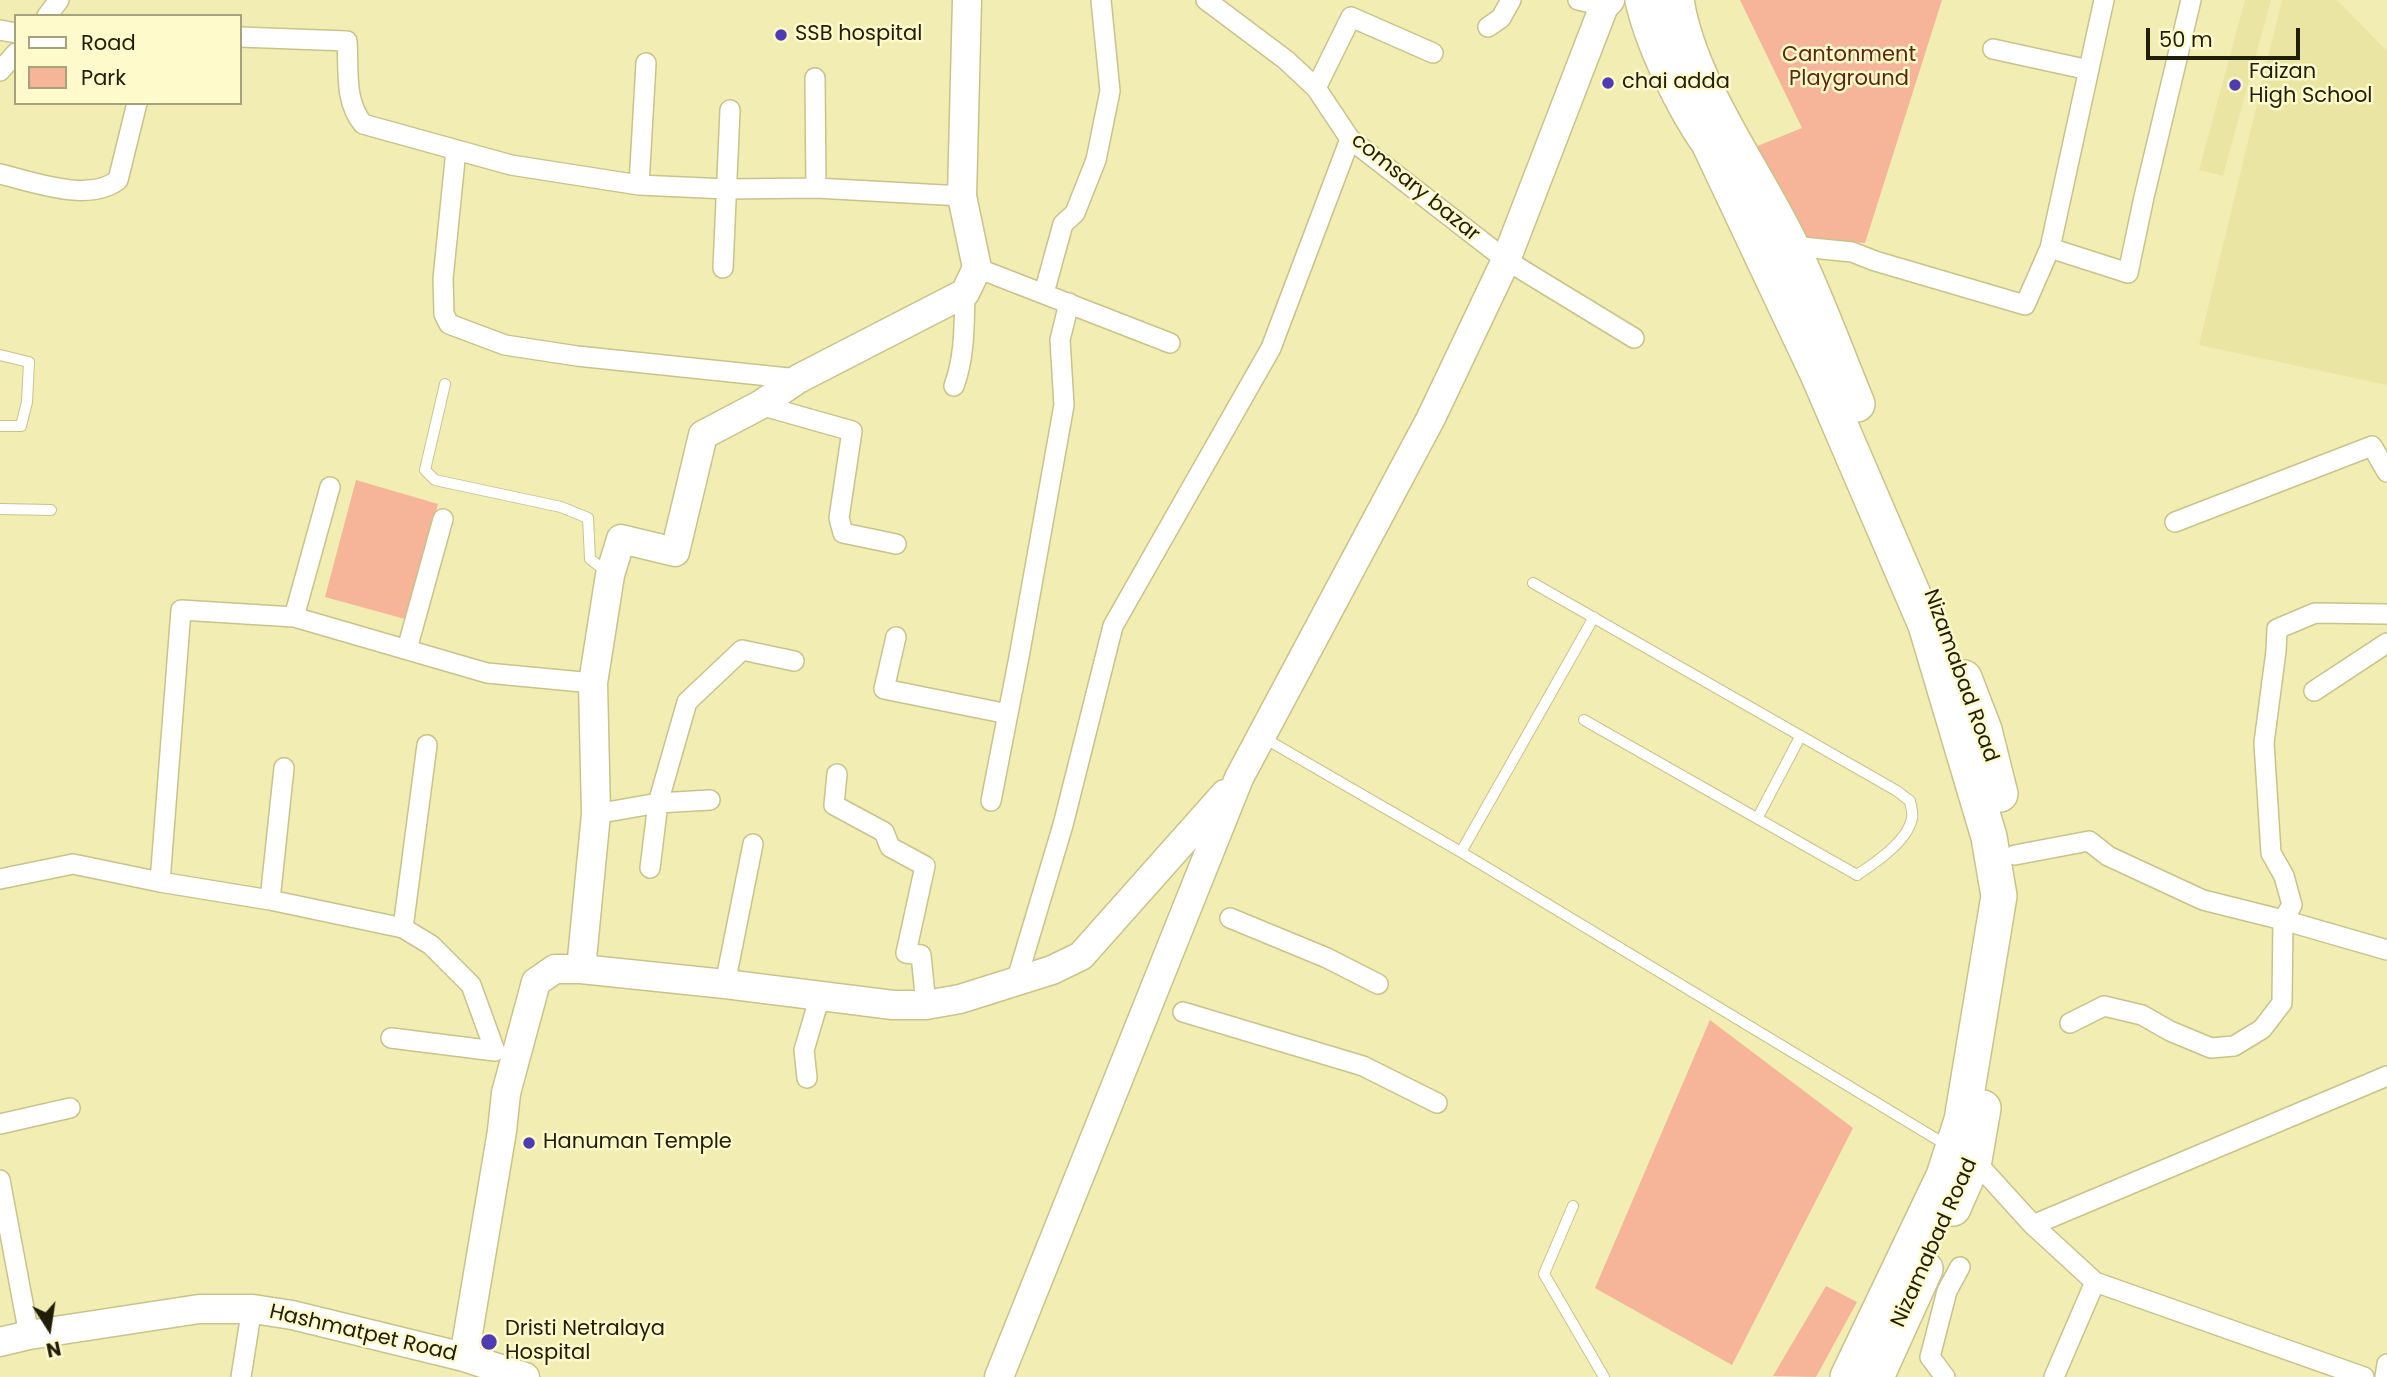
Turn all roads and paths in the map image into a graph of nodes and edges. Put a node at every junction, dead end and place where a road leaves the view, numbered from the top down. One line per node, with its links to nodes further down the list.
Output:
1 (60, 0): 11 (street)
2 (967, 0): 30 (main road)
3 (1101, 0): 37 (street)
4 (1206, 0): 21 (street, comsary bazar)
5 (1511, 0): 12 (street)
6 (1643, 0): 103 (highway)
7 (1676, 0): 31 (highway, Nizamabad Road)
8 (2104, 0): 18 (street)
9 (2191, 0): 32 (street)
10 (1598, 2): 33 (main road)
11 (49, 14)
12 (1488, 27)
13 (242, 37): 25 (street)
14 (1993, 49): 18 (street)
15 (1433, 54): 21 (street)
16 (14, 55): 19 (street)
17 (646, 63): 27 (street)
18 (2089, 69): 32 (street)
19 (0, 71)
20 (815, 78): 28 (street)
21 (1316, 88): 24 (street, comsary bazar)
22 (137, 105): 26 (street)
23 (730, 110): 29 (street)
24 (1350, 139): 33 (street, comsary bazar); 90 (street)
25 (456, 150): 27 (street); 42 (street)
26 (0, 174)
27 (639, 185): 29 (street)
28 (816, 188): 29 (street); 30 (street)
29 (727, 189): 34 (street)
30 (962, 196): 35 (main road)
31 (1792, 246): 32 (street); 80 (highway, Nizamabad Road)
32 (2050, 248)
33 (1506, 260): 39 (street, comsary bazar); 67 (main road)
34 (723, 268)
35 (977, 268): 36 (main road); 37 (street)
36 (965, 293): 42 (main road); 44 (street)
37 (1044, 293): 38 (street)
38 (1069, 303): 40 (street); 65 (street)
39 (1634, 338)
40 (1170, 343)
41 (0, 355): 46 (lane)
42 (798, 379): 45 (main road)
43 (445, 384): 54 (lane)
44 (954, 386)
45 (760, 405): 53 (street); 54 (main road)
46 (0, 426)
47 (2387, 472): 52 (street)
48 (330, 487): 57 (street)
49 (0, 509): 50 (lane)
50 (51, 510)
51 (443, 519): 61 (street)
52 (2175, 522)
53 (896, 544)
54 (610, 575): 63 (main road)
55 (1533, 583): 58 (lane)
56 (2387, 614): 86 (street)
57 (294, 617): 61 (street); 83 (street)
58 (1594, 617): 68 (lane); 79 (lane)
59 (896, 637): 65 (street)
60 (2387, 643): 64 (street)
61 (407, 649): 63 (street)
62 (794, 661): 75 (street)
63 (593, 683): 76 (main road)
64 (2314, 691)
65 (1009, 714): 74 (street)
66 (1584, 720): 77 (lane)
67 (1261, 736): 72 (main road); 79 (lane)
68 (1800, 737): 77 (lane); 77 (lane)
69 (427, 745): 87 (street)
70 (284, 768): 84 (street)
71 (837, 774): 94 (street)
72 (1239, 778): 90 (main road); 119 (main road)
73 (710, 800): 75 (street)
74 (990, 801)
75 (658, 803): 76 (street); 81 (street)
76 (596, 814): 89 (main road)
77 (1758, 817)
78 (753, 844): 91 (street)
79 (1461, 852): 103 (lane)
80 (2015, 855): 86 (street); 103 (highway, Nizamabad Road)
81 (650, 868)
82 (0, 878): 83 (street)
83 (160, 882): 84 (street)
84 (270, 900): 87 (street)
85 (1230, 918): 92 (street)
86 (2283, 920): 88 (street); 96 (street)
87 (403, 928): 97 (street)
88 (2387, 950)
89 (581, 969): 91 (main road); 114 (main road)
90 (1016, 982): 94 (main road)
91 (725, 984): 93 (main road)
92 (1378, 984)
93 (820, 996): 94 (main road); 99 (street)
94 (926, 1005)
95 (1183, 1012): 100 (street)
96 (2070, 1023)
97 (391, 1038)
98 (2387, 1076): 106 (street)
99 (807, 1078)
100 (1437, 1103)
101 (70, 1108): 102 (street)
102 (0, 1124)
103 (1963, 1154): 106 (street); 121 (highway); 122 (highway, Nizamabad Road)
104 (0, 1180): 111 (street)
105 (1573, 1206): 120 (lane)
106 (2033, 1225): 108 (street)
107 (1960, 1267): 123 (street)
108 (2095, 1282): 115 (street); 124 (street)
109 (250, 1320): 110 (main road, Hashmatpet Road); 114 (main road, Hashmatpet Road); 116 (street)
110 (73, 1330): 111 (main road, Hashmatpet Road); 114 (main road, Hashmatpet Road)
111 (29, 1335): 112 (main road, Hashmatpet Road)
112 (0, 1343)
113 (2387, 1364): 126 (street)
114 (461, 1367): 117 (main road, Hashmatpet Road); 118 (main road, Hashmatpet Road)
115 (2340, 1374): 125 (street)
116 (241, 1377)
117 (498, 1377)
118 (525, 1377)
119 (999, 1377)
120 (1604, 1377)
121 (1848, 1377)
122 (1876, 1377)
123 (1945, 1377)
124 (2054, 1377)
125 (2364, 1377)
126 (2385, 1377)

